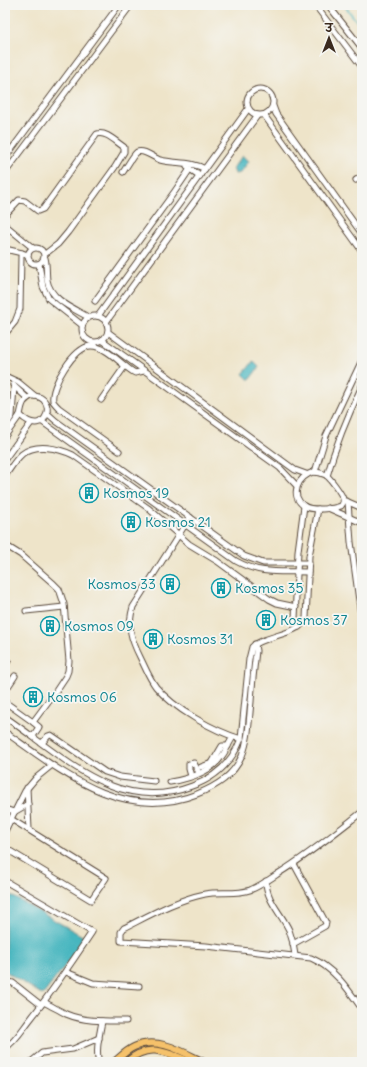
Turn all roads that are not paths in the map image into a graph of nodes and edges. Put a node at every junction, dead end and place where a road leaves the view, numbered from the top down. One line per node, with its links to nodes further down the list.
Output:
1 (119, 5): 11 (street)
2 (131, 5): 16 (street)
3 (315, 5): 6 (street)
4 (328, 5): 5 (street)
5 (362, 48)
6 (362, 67)
7 (273, 106): 8 (street); 9 (street); 22 (street)
8 (248, 109): 10 (street); 14 (street)
9 (264, 115): 10 (street); 25 (street)
10 (257, 116): 32 (street)
11 (5, 158)
12 (184, 163): 13 (street); 14 (street); 15 (street)
13 (190, 169): 17 (street); 29 (street)
14 (205, 169): 17 (street)
15 (123, 172)
16 (5, 173)
17 (200, 176): 30 (street)
18 (362, 176): 19 (street)
19 (356, 180)
20 (5, 215): 27 (street)
21 (5, 225): 23 (street)
22 (362, 234)
23 (33, 248): 26 (street); 27 (street)
24 (5, 249): 26 (street)
25 (362, 251)
26 (25, 254): 28 (street); 35 (street)
27 (45, 256): 28 (street); 31 (street)
28 (39, 264): 33 (street)
29 (95, 301)
30 (98, 316): 31 (street); 32 (street)
31 (88, 318): 33 (street)
32 (106, 322): 34 (street)
33 (82, 325): 36 (street)
34 (108, 332): 36 (street); 57 (street)
35 (5, 334)
36 (102, 340): 39 (street)
37 (362, 360): 56 (street)
38 (125, 366): 39 (street); 45 (street); 52 (street)
39 (144, 371): 60 (street)
40 (5, 376): 41 (street)
41 (13, 383): 43 (street); 44 (street); 50 (street)
42 (362, 386): 59 (street)
43 (35, 396): 44 (street); 46 (street)
44 (27, 398): 47 (street)
45 (101, 400)
46 (48, 413): 48 (street); 67 (street)
47 (20, 415): 49 (street); 51 (street)
48 (41, 421): 49 (street); 69 (street)
49 (31, 423): 53 (street)
50 (5, 427)
51 (5, 436)
52 (119, 451)
53 (9, 454): 54 (street); 55 (street)
54 (5, 459)
55 (17, 459): 58 (street); 72 (street)
56 (315, 472): 57 (street); 59 (street)
57 (306, 474): 60 (street)
58 (5, 476)
59 (327, 476): 61 (street)
60 (297, 486): 63 (street)
61 (343, 497): 62 (street); 64 (street)
62 (348, 502): 65 (street); 68 (street)
63 (304, 506): 66 (street); 75 (street)
64 (327, 508): 66 (street); 68 (street)
65 (362, 508)
66 (318, 509): 76 (street)
67 (190, 517): 71 (street); 75 (street)
68 (348, 517): 70 (street); 82 (street)
69 (178, 519): 71 (street); 72 (street)
70 (362, 523)
71 (186, 525): 73 (street); 77 (street)
72 (172, 528): 73 (street)
73 (179, 535): 80 (street); 92 (street)
74 (5, 545): 79 (street)
75 (297, 563): 76 (street); 77 (street)
76 (309, 563): 78 (street)
77 (297, 572): 78 (street); 80 (street)
78 (308, 572): 83 (street)
79 (64, 607): 81 (street); 89 (street)
80 (296, 607): 83 (street)
81 (26, 611)
82 (362, 623)
83 (299, 626): 84 (street)
84 (255, 644): 93 (street); 102 (street)
85 (15, 676): 86 (street)
86 (5, 691)
87 (5, 702): 89 (street)
88 (5, 717): 91 (street)
89 (33, 722): 91 (street)
90 (5, 732): 95 (street)
91 (33, 736): 94 (street)
92 (233, 737): 93 (street); 96 (street)
93 (241, 740): 100 (street)
94 (42, 743): 98 (street); 100 (street)
95 (52, 765): 101 (street); 102 (street)
96 (200, 770): 97 (street); 97 (street)
97 (191, 776): 99 (street)
98 (154, 781)
99 (170, 782)
100 (103, 783): 102 (street)
101 (27, 788): 103 (street); 105 (street)
102 (96, 790)
103 (28, 804): 105 (street); 108 (street)
104 (5, 809): 105 (street)
105 (14, 812): 107 (street)
106 (362, 812): 111 (street)
107 (11, 819): 108 (street); 109 (street)
108 (29, 830): 110 (street)
109 (5, 831)
110 (5, 848)
111 (294, 864): 113 (street); 114 (street)
112 (5, 881): 116 (street)
113 (266, 881): 114 (street); 115 (street)
114 (293, 944): 115 (street)
115 (295, 955): 120 (street)
116 (66, 972): 118 (street); 119 (street)
117 (5, 981): 119 (street)
118 (139, 986)
119 (43, 1003): 121 (street); 124 (street)
120 (362, 1009)
121 (102, 1021): 122 (street); 123 (street)
122 (126, 1021)
123 (99, 1038): 125 (street); 126 (street)
124 (5, 1048)
125 (31, 1062)
126 (99, 1062)
127 (114, 1062): 130 (main road)
128 (126, 1062): 129 (main road)
129 (191, 1062)
130 (204, 1062)

